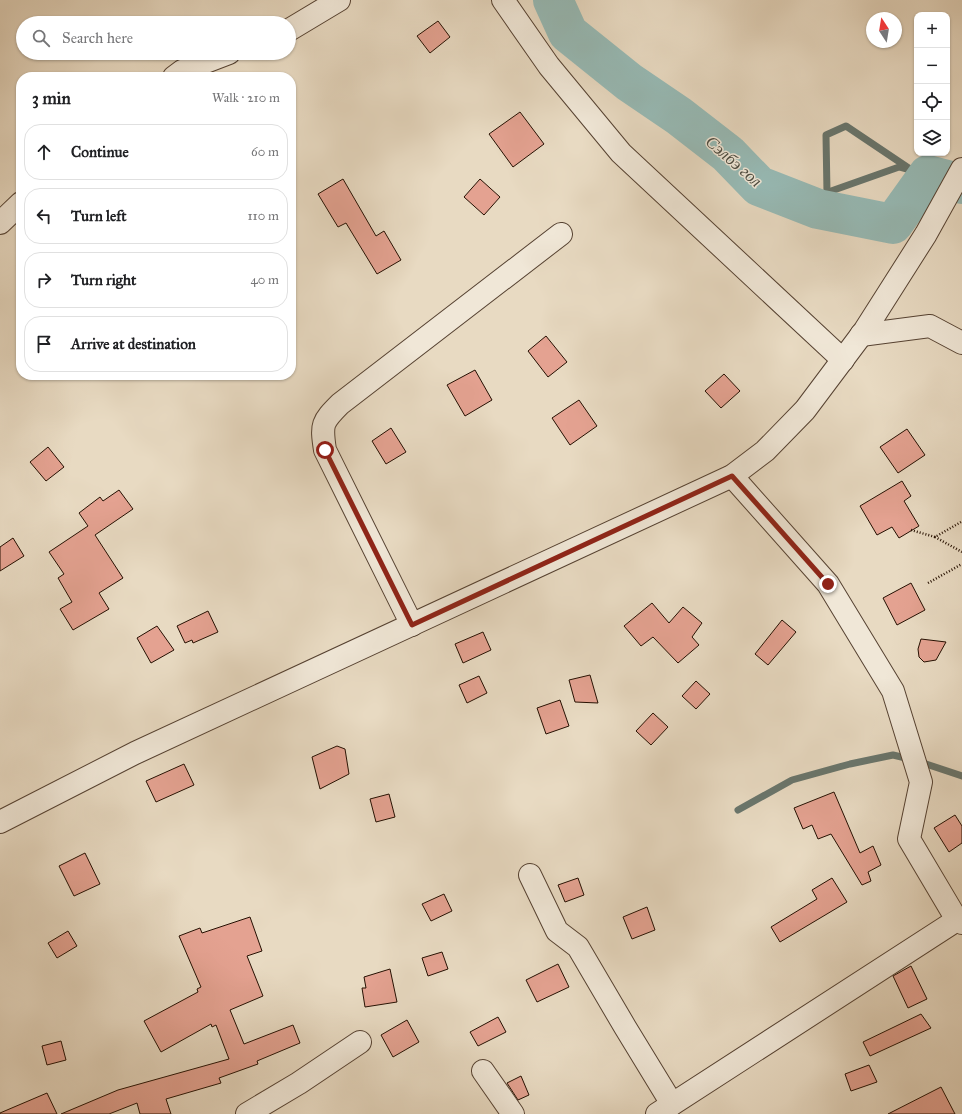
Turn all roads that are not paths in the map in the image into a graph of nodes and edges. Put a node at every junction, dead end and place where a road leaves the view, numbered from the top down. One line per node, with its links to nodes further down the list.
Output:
1 (339, 0): 3 (street)
2 (504, 0): 12 (street)
3 (296, 26)
4 (211, 60): 5 (street)
5 (181, 72)
6 (962, 169): 10 (street)
7 (16, 208): 8 (street)
8 (0, 223)
9 (561, 234): 14 (street)
10 (861, 335): 11 (street); 12 (street)
11 (962, 343)
12 (843, 360): 13 (street)
13 (732, 476): 14 (street); 17 (street)
14 (412, 625): 15 (street)
15 (0, 822)
16 (530, 875): 20 (street)
17 (960, 922): 20 (street)
18 (360, 1042): 21 (street)
19 (483, 1071): 22 (street)
20 (665, 1109)
21 (247, 1114)
22 (513, 1114)

